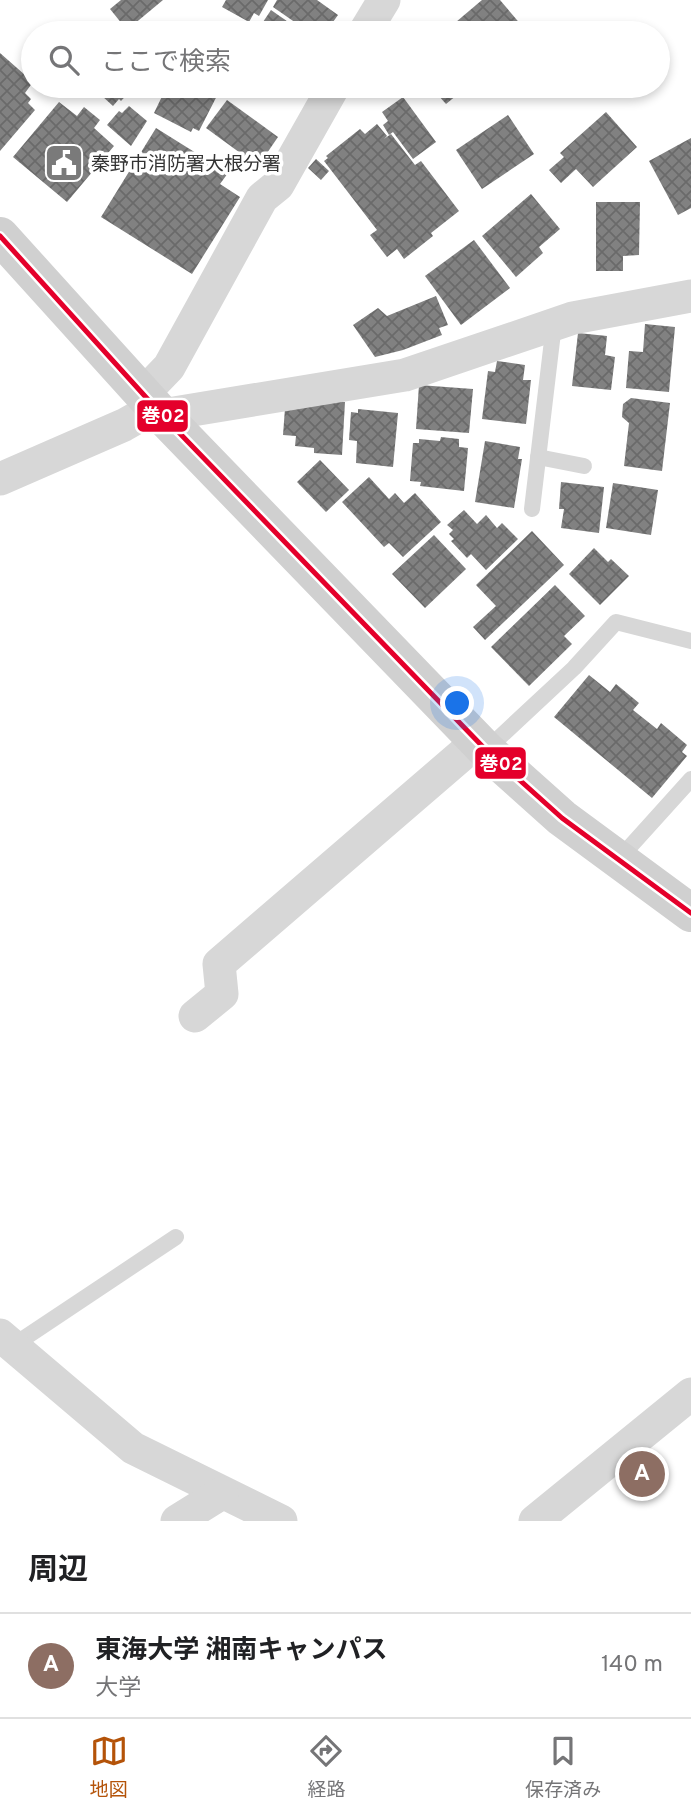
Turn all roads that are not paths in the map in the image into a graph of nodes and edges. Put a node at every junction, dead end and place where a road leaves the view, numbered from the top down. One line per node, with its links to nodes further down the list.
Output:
1 (384, 0): 2 (street)
2 (371, 21)
3 (327, 98): 7 (street)
4 (0, 236): 7 (main road)
5 (691, 296): 6 (street)
6 (554, 324): 7 (street); 8 (lane)
7 (153, 406): 10 (street); 13 (main road)
8 (538, 457): 9 (lane); 11 (lane)
9 (584, 466)
10 (0, 479)
11 (532, 509)
12 (691, 641): 13 (lane)
13 (482, 746): 15 (main road); 17 (street)
14 (691, 779): 15 (lane)
15 (617, 860): 16 (main road)
16 (691, 913)
17 (195, 1016)
18 (176, 1237): 19 (lane)
19 (7, 1340): 21 (street)
20 (691, 1394): 24 (street)
21 (222, 1493): 22 (street); 23 (street)
22 (177, 1521)
23 (281, 1521)
24 (535, 1521)

